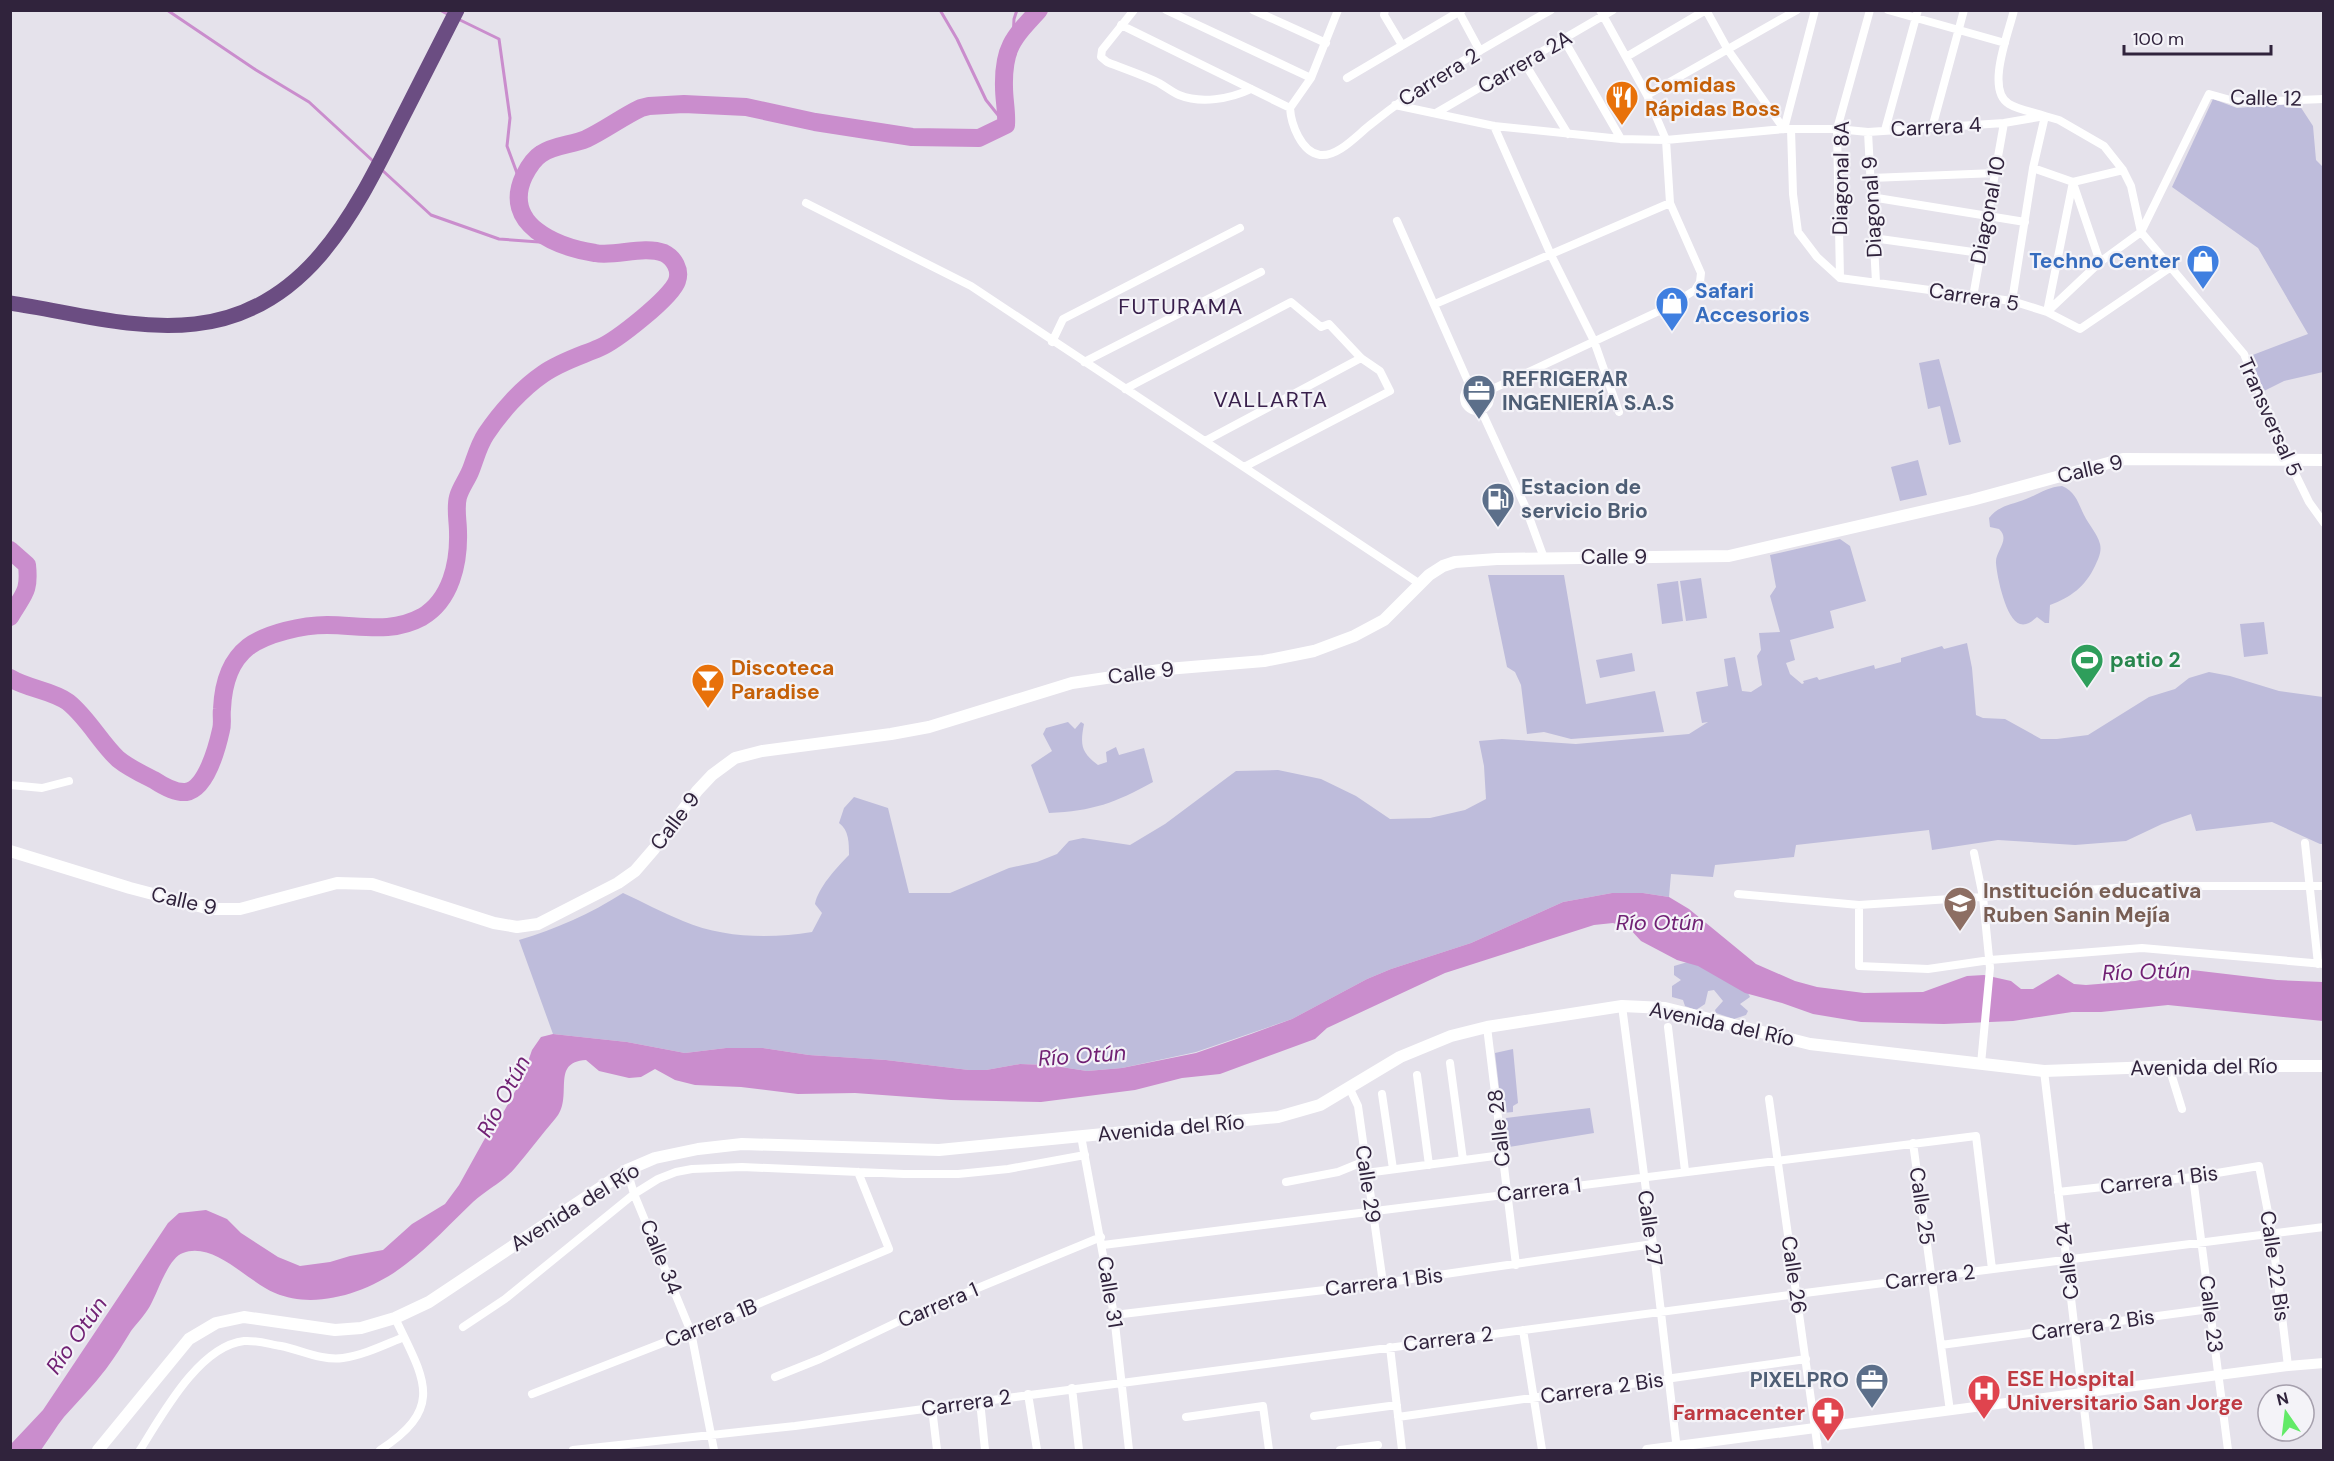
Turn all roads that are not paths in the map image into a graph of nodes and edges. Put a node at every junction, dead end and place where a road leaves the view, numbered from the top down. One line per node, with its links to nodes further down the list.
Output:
1 (1134, 10): 19 (street)
2 (1166, 10): 29 (street)
3 (1253, 10): 23 (street)
4 (1385, 10): 24 (street)
5 (1551, 10): 26 (street, Carrera 2)
6 (1613, 10): 16 (street, Carrera 2A)
7 (1706, 10): 25 (street); 27 (street)
8 (1797, 10): 25 (street)
9 (1815, 10): 41 (street)
10 (1870, 10): 42 (street, Diagonal 8A)
11 (1888, 10): 17 (street)
12 (1964, 10): 20 (street)
13 (2014, 10): 22 (street)
14 (1337, 11): 23 (street)
15 (1460, 11): 24 (street); 26 (street)
16 (1602, 13): 21 (street, Carrera 2A); 27 (street)
17 (1917, 14): 20 (street); 43 (street, Diagonal 9)
18 (455, 15): 71 (highway)
19 (1121, 25): 31 (street); 31 (street)
20 (1959, 29): 22 (street); 40 (street)
21 (1564, 40): 28 (street, Carrera 2A); 46 (street)
22 (2006, 43): 37 (street)
23 (1326, 44): 29 (street)
24 (1402, 45): 30 (street)
25 (1728, 50): 32 (street); 41 (street)
26 (1480, 51): 34 (street, Carrera 2)
27 (1626, 57): 32 (street)
28 (1524, 62): 36 (street, Carrera 2A); 45 (street)
29 (1311, 78): 35 (street)
30 (1347, 78)
31 (1251, 88): 35 (street)
32 (1647, 95): 47 (street)
33 (2324, 99): 60 (street, Calle 12)
34 (1395, 105): 35 (street, Carrera 2); 36 (street, Carrera 4)
35 (1290, 108)
36 (1436, 113): 39 (street, Carrera 4)
37 (2045, 116): 38 (street, Carrera 4); 48 (street); 49 (street)
38 (2004, 123): 40 (street, Carrera 4); 50 (street, Diagonal 10)
39 (1494, 126): 45 (street, Carrera 4); 63 (street)
40 (1932, 128): 43 (street, Carrera 4)
41 (1787, 129): 42 (street, Carrera 4); 47 (street, Carrera 4); 67 (street)
42 (1837, 129): 44 (street, Carrera 4); 67 (street, Diagonal 8A)
43 (1885, 130): 44 (street, Carrera 4)
44 (1868, 132): 51 (street, Diagonal 9)
45 (1568, 134): 46 (street, Carrera 4)
46 (1621, 139): 47 (street, Carrera 4)
47 (1666, 140): 55 (street)
48 (2033, 168): 52 (street); 58 (street)
49 (2123, 170): 52 (street); 60 (street)
50 (1996, 173): 51 (street); 56 (street, Diagonal 10)
51 (1871, 178): 53 (street, Diagonal 9)
52 (2073, 182): 64 (street); 73 (street)
53 (1871, 197): 56 (street); 61 (street, Diagonal 9)
54 (806, 203): 75 (street)
55 (1670, 203): 63 (street); 74 (street)
56 (1988, 216): 58 (street); 62 (street, Diagonal 10)
57 (1397, 221): 72 (street)
58 (2025, 222): 70 (street)
59 (1240, 228): 75 (street)
60 (2141, 232): 64 (street, Carrera 5); 65 (street, Transversal 5)
61 (1873, 238): 62 (street); 68 (street, Diagonal 9)
62 (1980, 254): 69 (street, Diagonal 10)
63 (1551, 255): 72 (street); 74 (street)
64 (2100, 262): 73 (street, Carrera 5)
65 (2170, 267): 73 (street); 84 (street, Transversal 5)
66 (1262, 272): 77 (street)
67 (1840, 278): 68 (street, Carrera 5)
68 (1876, 282): 69 (street, Carrera 5)
69 (1973, 297): 70 (street, Carrera 5)
70 (2012, 300): 73 (street, Carrera 5)
71 (10, 303)
72 (1435, 304): 78 (street)
73 (2047, 312)
74 (1594, 341): 80 (street); 82 (street)
75 (1053, 342): 77 (street)
76 (1361, 358): 79 (street); 83 (street); 86 (street)
77 (1084, 362): 79 (street)
78 (1470, 386): 80 (street); 81 (street)
79 (1125, 389): 83 (street)
80 (1488, 391): 81 (street)
81 (1481, 410): 88 (street)
82 (1619, 412)
83 (1205, 441): 86 (street)
84 (2288, 459): 85 (main road, Calle 9); 87 (street, Transversal 5); 88 (main road, Calle 9)
85 (2324, 460)
86 (1244, 467): 89 (street)
87 (2324, 523)
88 (1544, 558): 89 (main road, Calle 9)
89 (1420, 584): 93 (main road, Calle 9)
90 (69, 781): 91 (street)
91 (10, 785)
92 (2305, 843): 96 (street)
93 (10, 851)
94 (1974, 853): 98 (street)
95 (2324, 886): 96 (street)
96 (2310, 887): 98 (street); 101 (street)
97 (1738, 894): 99 (street)
98 (1983, 897): 99 (street); 100 (street)
99 (1859, 905): 100 (street)
100 (1990, 964): 101 (street); 106 (street)
101 (2321, 964)
102 (1622, 1006): 103 (main road, Avenida del Río); 106 (main road, Avenida del Río); 129 (street, Calle 27)
103 (1487, 1027): 111 (main road, Avenida del Río); 118 (street, Calle 28)
104 (1668, 1028): 126 (street)
105 (1450, 1063): 120 (street)
106 (1981, 1064): 109 (main road, Avenida del Río)
107 (2324, 1066): 108 (main road, Avenida del Río)
108 (2169, 1067): 109 (main road, Avenida del Río); 114 (street)
109 (2044, 1071): 132 (street, Calle 24)
110 (1417, 1075): 122 (street)
111 (1348, 1088): 115 (main road, Avenida del Río); 121 (street, Calle 29)
112 (1382, 1094): 124 (street)
113 (1770, 1100): 119 (street, Calle 26)
114 (2182, 1109)
115 (1081, 1136): 117 (street, Calle 31); 125 (main road, Avenida del Río)
116 (1913, 1143): 119 (street, Carrera 1); 143 (street, Carrera 1); 144 (street, Calle 25)
117 (1085, 1155): 127 (street); 138 (street, Calle 31)
118 (1502, 1155): 120 (street); 134 (street, Calle 28)
119 (1779, 1159): 126 (street, Carrera 1); 146 (street, Calle 26)
120 (1463, 1160): 122 (street)
121 (1365, 1161): 128 (street, Calle 29); 131 (street)
122 (1429, 1165): 124 (street)
123 (2259, 1166): 130 (street, Carrera 1 Bis); 137 (street, Calle 22 Bis)
124 (1393, 1169): 128 (street)
125 (627, 1170): 133 (street, Calle 34); 150 (main road, Avenida del Río)
126 (1685, 1171): 129 (street, Carrera 1)
127 (858, 1172): 133 (street); 154 (street, Carrera 1B)
128 (1366, 1173): 135 (street, Calle 29)
129 (1643, 1177): 134 (street, Carrera 1); 140 (street, Calle 27)
130 (2193, 1177): 132 (street, Carrera 1 Bis); 139 (street, Calle 23)
131 (1286, 1182)
132 (2058, 1192): 141 (street, Calle 24)
133 (634, 1194): 151 (street); 154 (street, Calle 34)
134 (1506, 1194): 135 (street, Carrera 1); 142 (street, Calle 28)
135 (1372, 1210): 138 (street, Carrera 1); 145 (street, Calle 29)
136 (2324, 1227): 137 (street, Carrera 2)
137 (2272, 1233): 139 (street, Carrera 2); 160 (street, Calle 22 Bis)
138 (1102, 1241): 149 (street, Calle 31); 162 (street, Carrera 1)
139 (2201, 1241): 141 (street, Carrera 2); 147 (street, Calle 23)
140 (1653, 1244): 142 (street, Carrera 1 Bis); 148 (street, Calle 27)
141 (2067, 1259): 143 (street, Carrera 2); 152 (street, Calle 24)
142 (1516, 1265): 145 (street, Carrera 1 Bis)
143 (1992, 1269): 144 (street, Carrera 2)
144 (1931, 1276): 146 (street, Carrera 2); 156 (street, Calle 25)
145 (1383, 1283): 149 (street, Carrera 1 Bis)
146 (1797, 1294): 148 (street, Carrera 2); 158 (street, Calle 26)
147 (2210, 1309): 152 (street, Carrera 2 Bis); 161 (street, Calle 23)
148 (1661, 1313): 153 (street, Carrera 2); 163 (street, Calle 27)
149 (1114, 1315): 164 (street, Calle 31)
150 (395, 1318): 155 (street); 181 (main road, Avenida del Río)
151 (463, 1327)
152 (2075, 1327): 156 (street, Carrera 2 Bis); 168 (street, Calle 24)
153 (1523, 1330): 157 (street, Carrera 2); 169 (street)
154 (691, 1332): 166 (street, Carrera 1B); 178 (street, Calle 34)
155 (404, 1337): 182 (street); 183 (street)
156 (1941, 1345): 173 (street, Calle 25)
157 (1390, 1347): 164 (street, Carrera 2); 171 (street)
158 (1806, 1359): 163 (street, Carrera 2 Bis); 177 (street, Calle 26)
159 (2324, 1363): 160 (street)
160 (2288, 1366): 161 (street)
161 (2218, 1376): 168 (street); 198 (street, Calle 23)
162 (776, 1377)
163 (1668, 1379): 169 (street, Carrera 2 Bis); 180 (street, Calle 27)
164 (1121, 1382): 165 (street, Carrera 2); 190 (street, Calle 31)
165 (1072, 1388): 167 (street, Carrera 2); 189 (street)
166 (532, 1394)
167 (1028, 1394): 170 (street, Carrera 2); 188 (street)
168 (2083, 1394): 173 (street); 197 (street, Calle 24)
169 (1535, 1398): 176 (street, Carrera 2 Bis); 194 (street)
170 (980, 1401): 172 (street, Carrera 2); 187 (street)
171 (1397, 1405): 174 (street); 176 (street)
172 (932, 1408): 178 (street, Carrera 2); 186 (street)
173 (1950, 1411): 177 (street)
174 (1314, 1416)
175 (1186, 1417): 191 (street)
176 (1398, 1417): 193 (street)
177 (1815, 1428): 180 (street); 196 (street, Calle 26)
178 (712, 1435): 184 (street, Carrera 2); 185 (street, Calle 34)
179 (1378, 1445): 192 (street)
180 (1676, 1449): 195 (street)
181 (98, 1450)
182 (140, 1450)
183 (380, 1450)
184 (574, 1450)
185 (714, 1450)
186 (937, 1450)
187 (986, 1450)
188 (1037, 1450)
189 (1079, 1450)
190 (1129, 1450)
191 (1269, 1450)
192 (1340, 1450)
193 (1402, 1450)
194 (1542, 1450)
195 (1647, 1450)
196 (1818, 1450)
197 (2089, 1450)
198 (2228, 1450)

